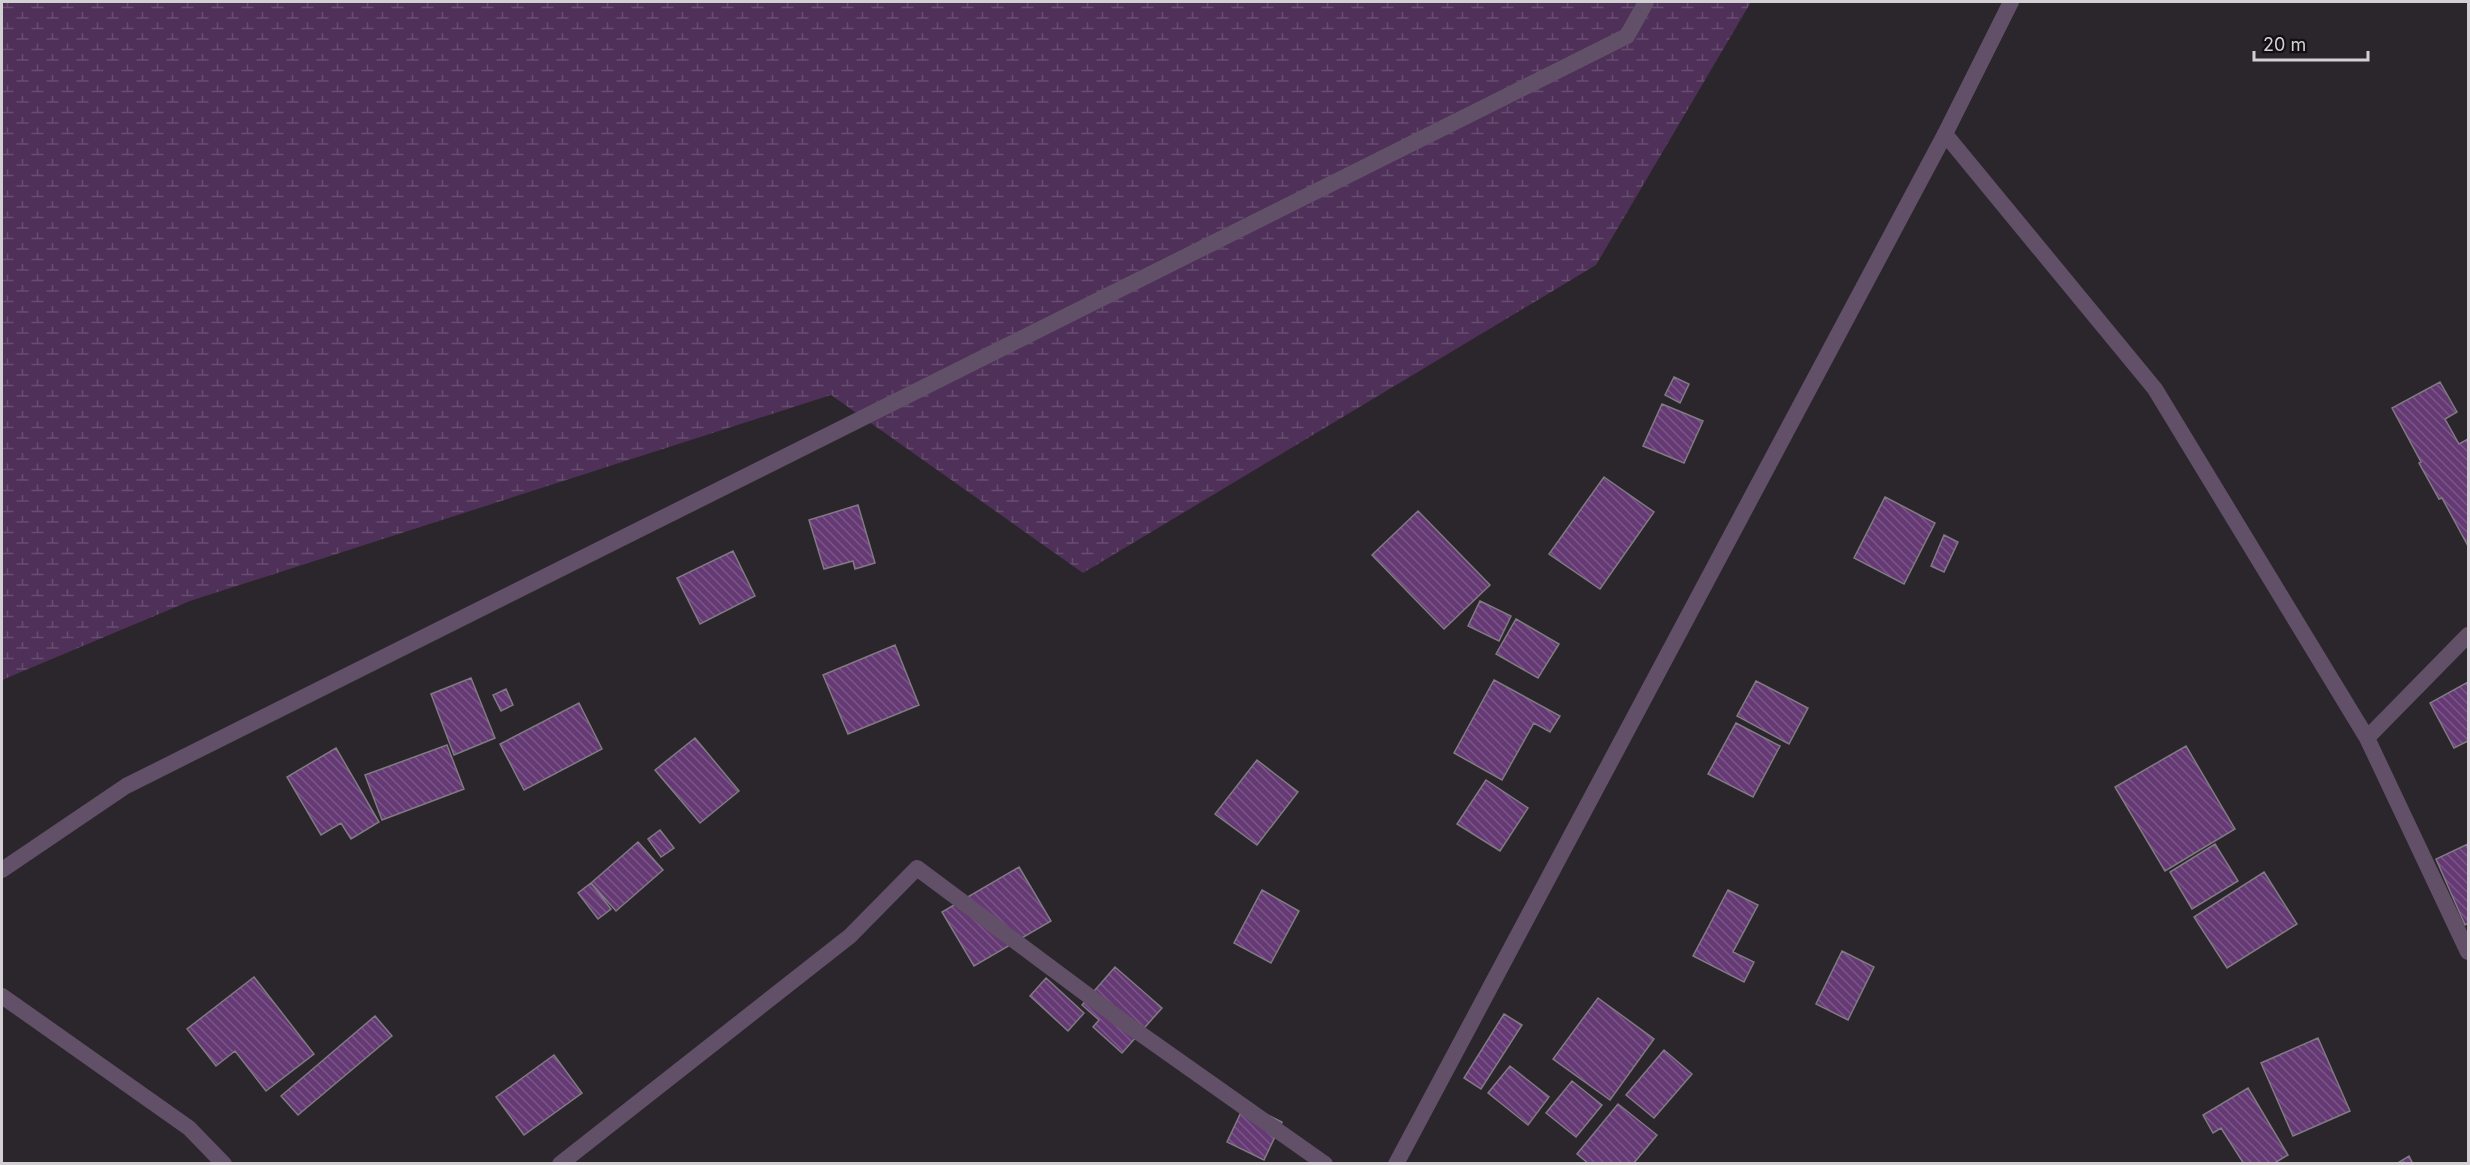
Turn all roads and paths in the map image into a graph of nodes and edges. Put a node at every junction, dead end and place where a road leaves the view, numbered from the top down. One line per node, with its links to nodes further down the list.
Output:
1 (1646, 2): 6 (street)
2 (2011, 2): 3 (street)
3 (1945, 134): 5 (street); 12 (street)
4 (2469, 635): 5 (street)
5 (2367, 738): 7 (street)
6 (2, 870)
7 (2469, 952)
8 (2, 996): 9 (street)
9 (224, 1164)
10 (560, 1164): 11 (street)
11 (1325, 1164)
12 (1396, 1164)

